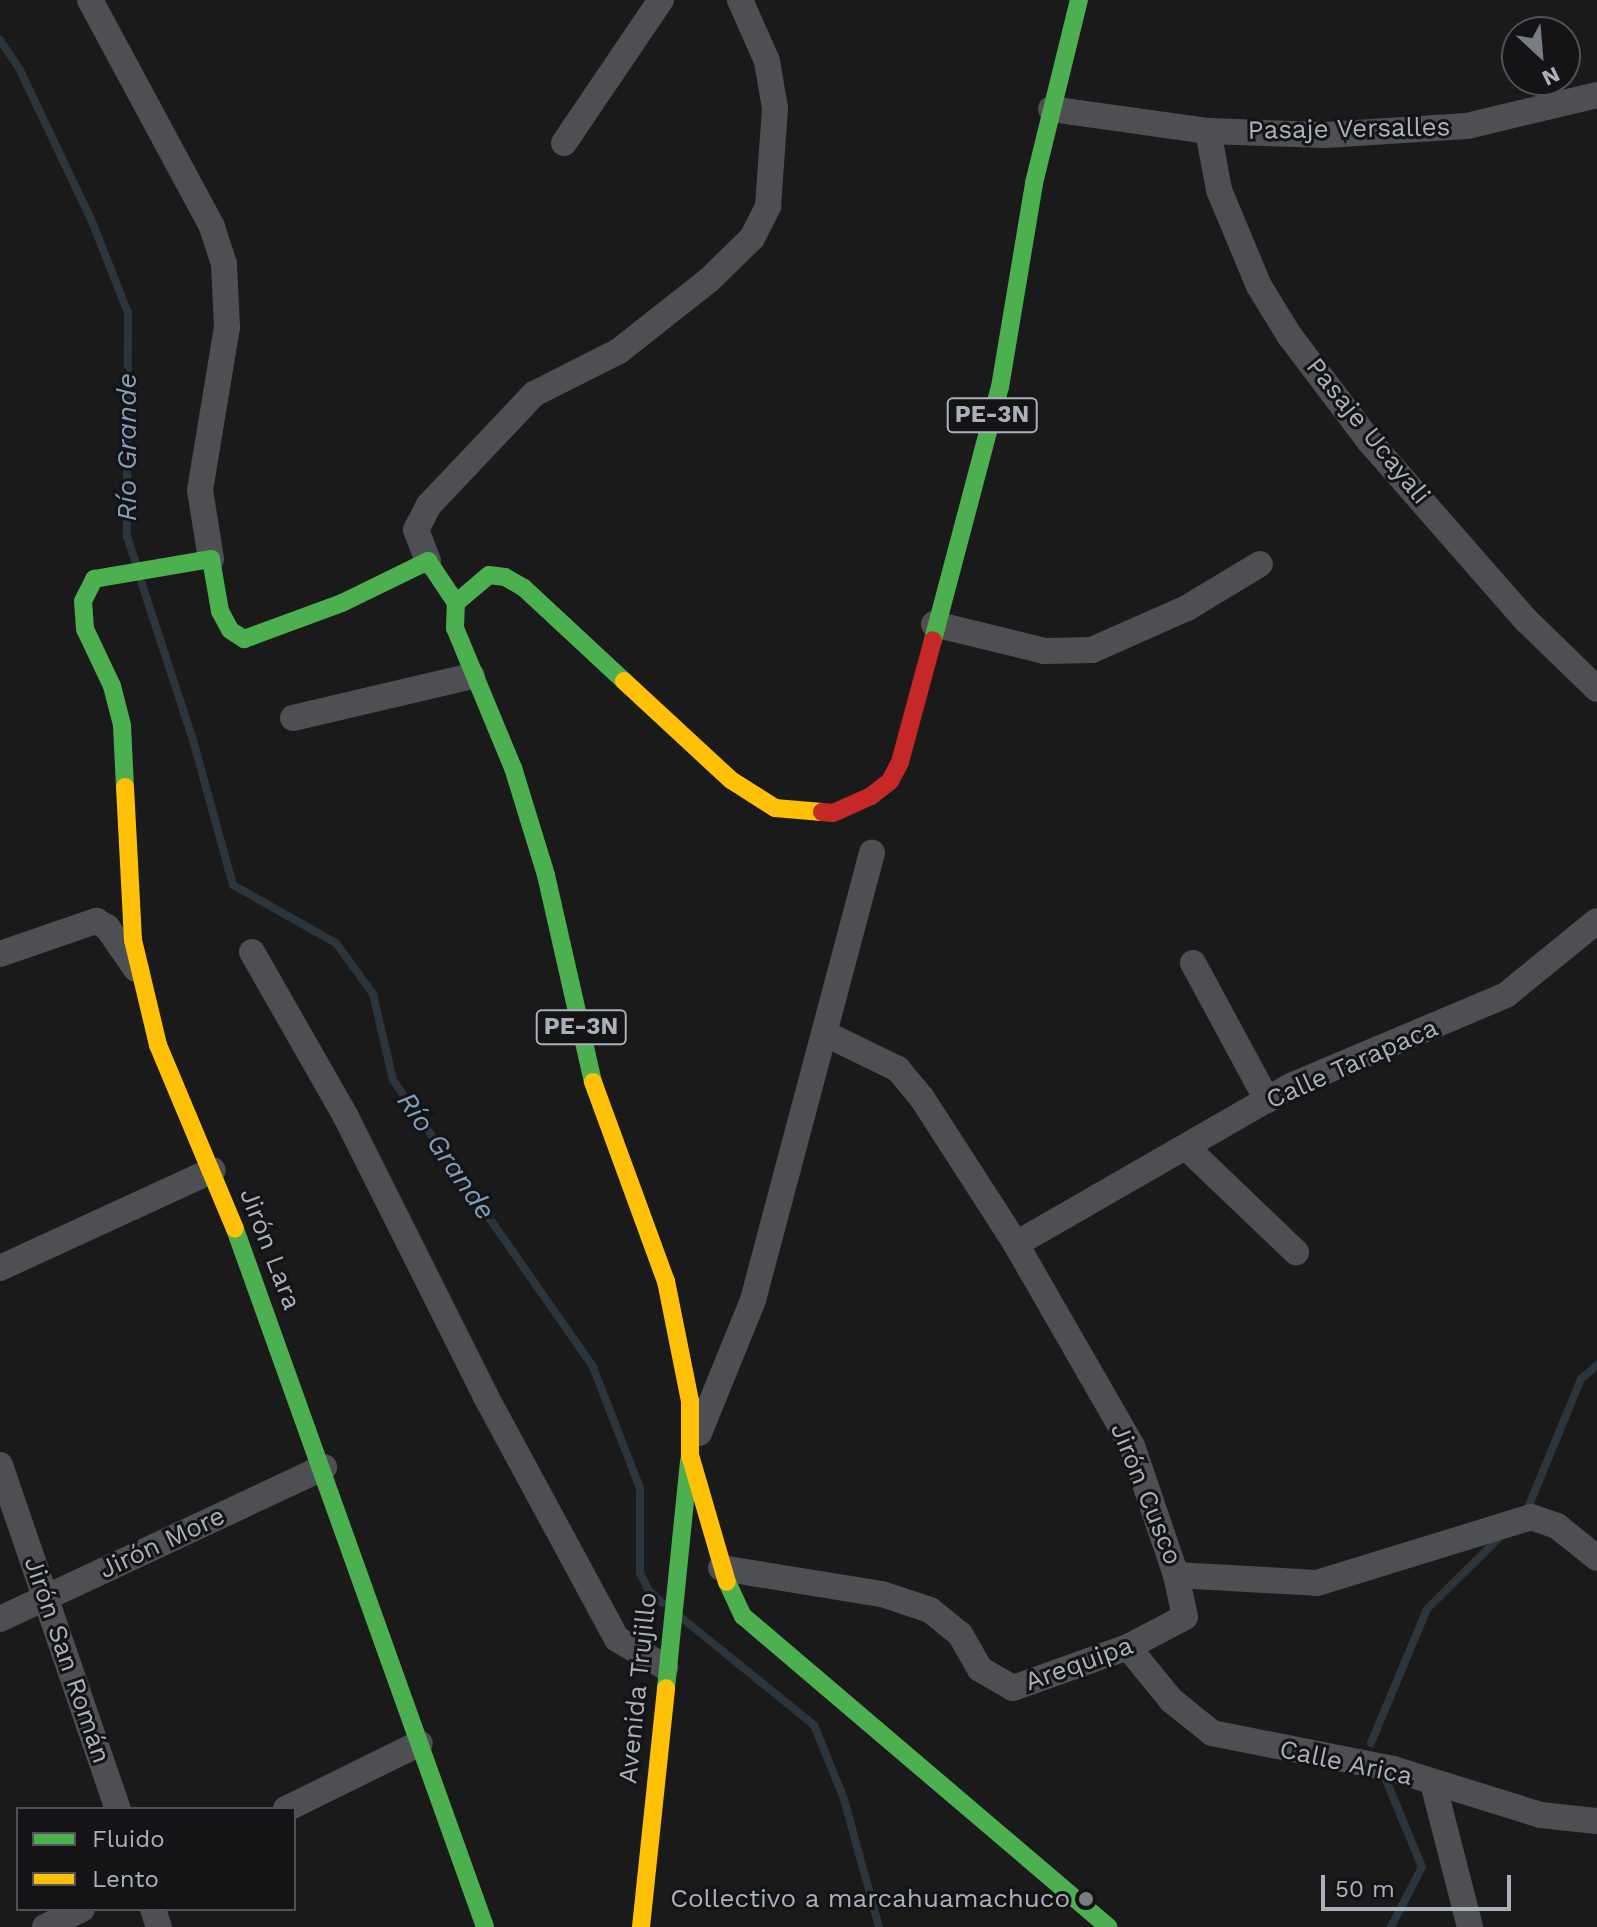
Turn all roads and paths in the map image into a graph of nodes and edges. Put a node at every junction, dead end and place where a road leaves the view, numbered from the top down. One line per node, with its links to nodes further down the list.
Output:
1 (90, 0): 9 (street)
2 (661, 0): 8 (street)
3 (740, 0): 10 (street)
4 (1079, 0): 6 (main road, PE-3N)
5 (1597, 95): 7 (street, Pasaje Versalles)
6 (1051, 109): 7 (street, Pasaje Versalles); 13 (main road, PE-3N)
7 (1208, 131): 15 (street, Pasaje Ucayali)
8 (564, 143)
9 (200, 561): 10 (main road); 22 (main road, Jirón Lara)
10 (428, 561): 12 (main road)
11 (1260, 564): 13 (street)
12 (456, 603): 13 (main road, PE-3N); 14 (main road, PE-3N)
13 (934, 624)
14 (472, 676): 16 (street); 30 (main road, PE-3N)
15 (1597, 689)
16 (293, 718)
17 (872, 853): 23 (street)
18 (1597, 921): 24 (street, Calle Tarapaca)
19 (252, 952): 39 (street)
20 (0, 954): 22 (street)
21 (1193, 963): 24 (street)
22 (140, 976): 26 (main road, Jirón Lara)
23 (824, 1033): 27 (street, Jirón Cusco); 30 (street)
24 (1267, 1100): 25 (street, Calle Tarapaca)
25 (1187, 1148): 27 (street, Calle Tarapaca); 28 (street)
26 (213, 1170): 29 (street); 32 (main road, Jirón Lara)
27 (1016, 1244): 35 (street, Jirón Cusco)
28 (1296, 1252)
29 (0, 1268)
30 (690, 1455): 34 (main road); 39 (main road, Avenida Trujillo / PE-3N)
31 (0, 1465): 36 (street, Jirón San Román)
32 (324, 1467): 36 (street, Jirón More); 40 (main road, Jirón Lara)
33 (1597, 1558): 35 (street, Jirón Cusco)
34 (721, 1568): 38 (street, Arequipa); 49 (main road)
35 (1176, 1575): 38 (street, Arequipa)
36 (45, 1597): 37 (street, Jirón More); 42 (street, Jirón San Román)
37 (0, 1619)
38 (1128, 1647): 41 (street, Calle Arica)
39 (666, 1661): 48 (main road, Avenida Trujillo / PE-3N)
40 (420, 1743): 43 (street); 47 (main road, Jirón Lara)
41 (1433, 1783): 44 (street, Calle Arica); 50 (street)
42 (117, 1807)
43 (290, 1807)
44 (1597, 1821)
45 (78, 1911): 46 (street)
46 (45, 1927)
47 (485, 1927)
48 (641, 1927)
49 (1109, 1927)
50 (1470, 1927)

